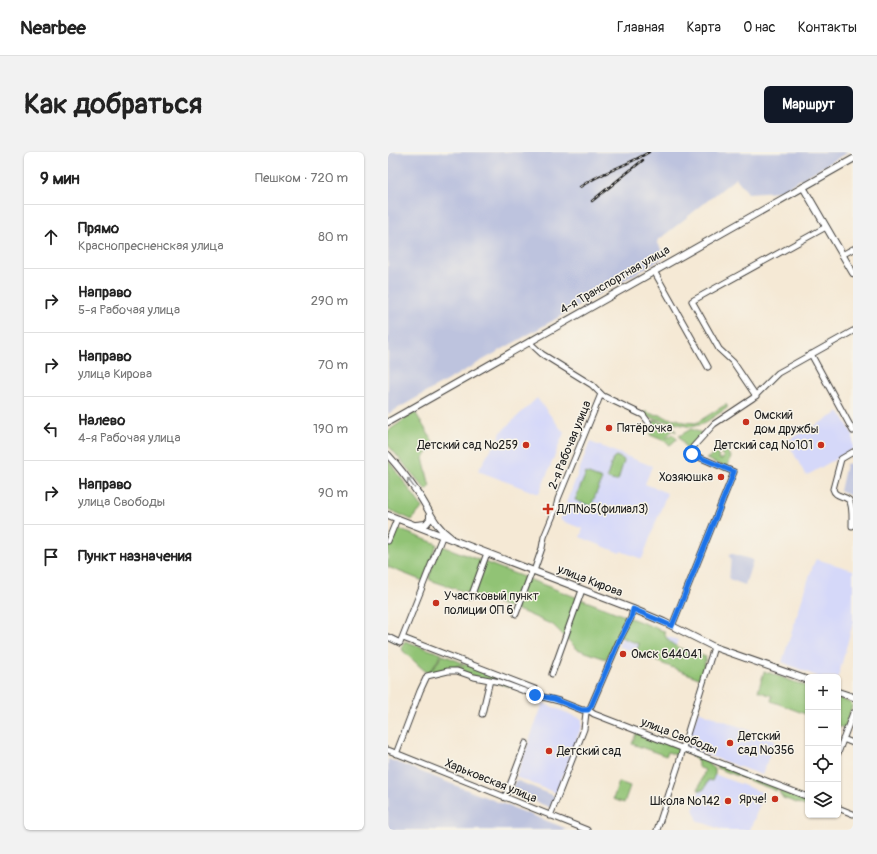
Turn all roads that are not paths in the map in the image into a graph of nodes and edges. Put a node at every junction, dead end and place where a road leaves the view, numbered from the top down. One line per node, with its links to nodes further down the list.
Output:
1 (853, 159): 2 (main road, 4-я Транспортная улица)
2 (802, 187): 3 (main road); 6 (main road, 4-я Транспортная улица)
3 (826, 227): 5 (main road); 13 (street)
4 (853, 249): 5 (street)
5 (842, 255): 7 (main road)
6 (654, 271): 9 (main road, 4-я Транспортная улица); 11 (street)
7 (853, 273)
8 (853, 331): 10 (street)
9 (529, 342): 12 (street); 14 (main road, 4-я Транспортная улица)
10 (811, 354): 13 (street); 16 (street)
11 (708, 367)
12 (602, 394): 15 (street); 28 (street, 2-я Рабочая улица)
13 (756, 396): 33 (street)
14 (388, 422)
15 (649, 423)
16 (853, 431)
17 (853, 452): 23 (street)
18 (388, 455): 20 (main road, улица Кирова, one-way to 18)
19 (388, 515): 21 (main road, улица Кирова)
20 (430, 515): 22 (main road); 25 (main road, улица Кирова)
21 (397, 519): 22 (main road, улица Кирова); 26 (street)
22 (413, 526): 24 (main road, улица Кирова)
23 (852, 526)
24 (442, 537): 25 (main road, улица Кирова); 35 (street)
25 (453, 539): 27 (main road, улица Кирова)
26 (388, 540)
27 (487, 553): 28 (main road, улица Кирова); 30 (street)
28 (533, 571): 29 (main road, улица Кирова); 32 (street, 2-я Рабочая улица)
29 (582, 590): 31 (main road, улица Кирова); 37 (street)
30 (471, 597)
31 (633, 609): 33 (main road, улица Кирова); 43 (street)
32 (516, 614)
33 (672, 626): 36 (main road, улица Кирова)
34 (388, 638): 35 (street, улица Свободы)
35 (403, 638): 41 (street, улица Свободы)
36 (714, 647): 38 (main road, улица Кирова); 50 (street)
37 (552, 674)
38 (805, 679)
39 (490, 680): 41 (street, улица Свободы); 45 (street); 52 (street, улица Свободы)
40 (841, 693): 42 (main road)
41 (542, 696): 43 (street, улица Свободы)
42 (853, 697)
43 (588, 710): 50 (street, улица Свободы); 57 (street)
44 (853, 713): 46 (street)
45 (482, 714)
46 (843, 740): 48 (street); 49 (street)
47 (526, 743): 54 (street)
48 (853, 743)
49 (841, 746)
50 (683, 748): 53 (street, улица Свободы); 59 (street)
51 (388, 750): 52 (street, Харьковская улица)
52 (396, 754): 54 (street, Харьковская улица)
53 (805, 796)
54 (505, 798): 57 (street, Харьковская улица)
55 (841, 809): 56 (street)
56 (853, 814)
57 (550, 816): 58 (street, Харьковская улица)
58 (587, 830)
59 (657, 830)

